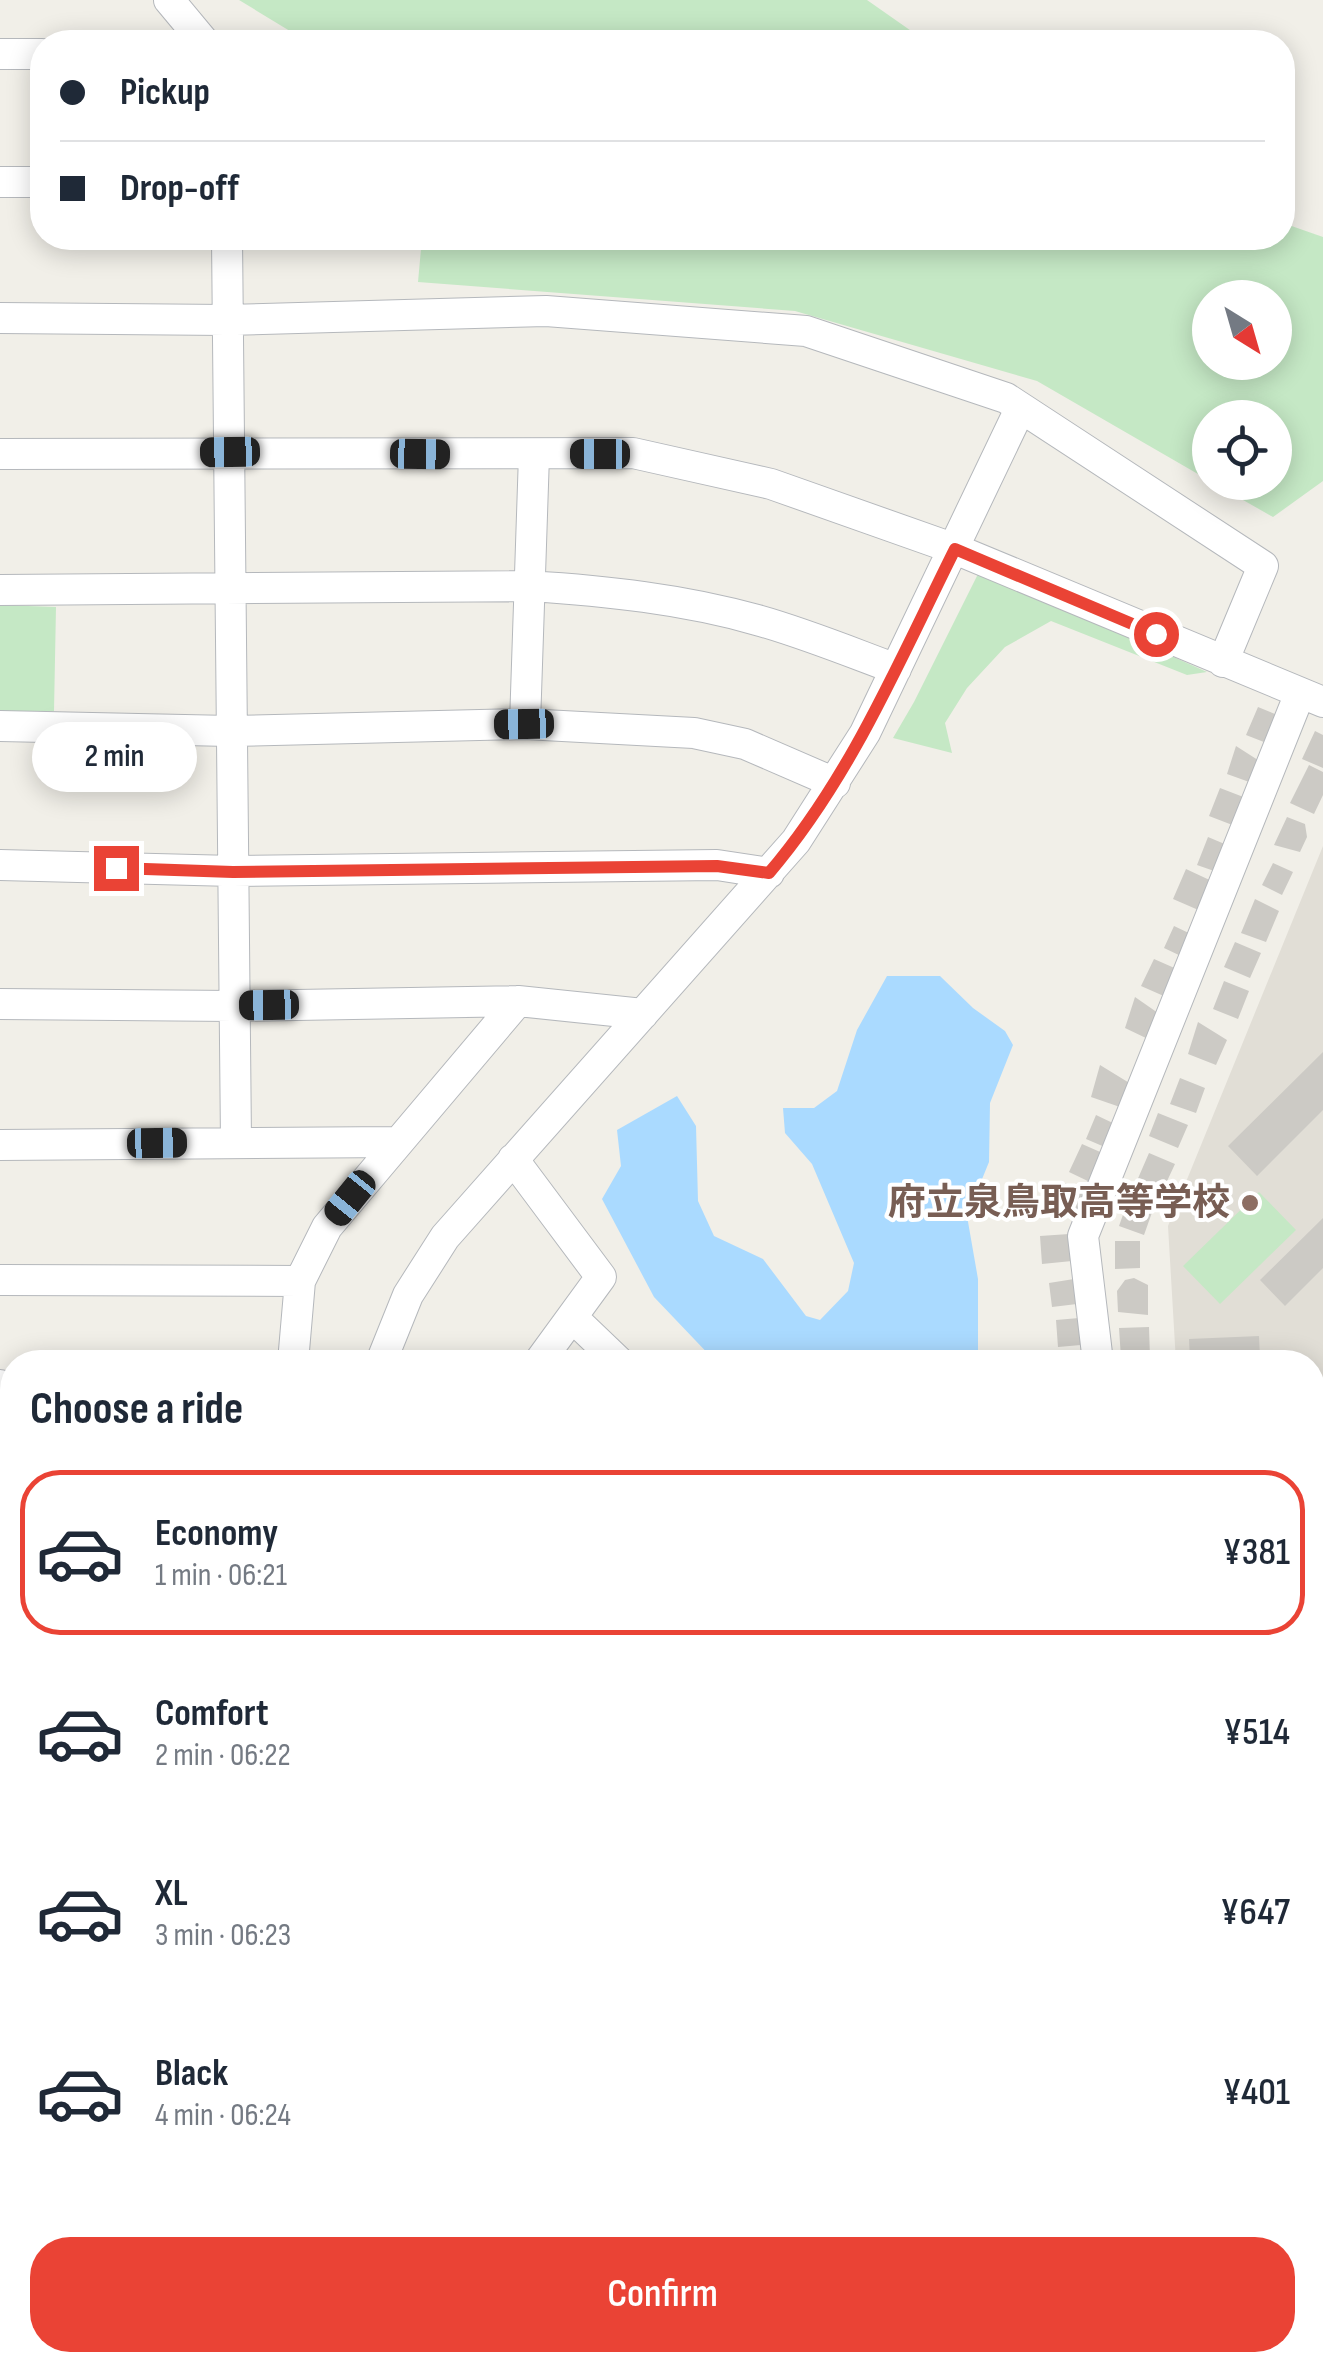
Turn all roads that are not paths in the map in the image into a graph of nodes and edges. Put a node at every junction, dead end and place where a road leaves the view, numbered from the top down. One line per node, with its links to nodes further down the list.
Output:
1 (169, 0): 2 (street)
2 (194, 30)
3 (0, 54): 4 (street)
4 (30, 54)
5 (0, 182): 6 (street)
6 (30, 182)
7 (227, 250): 9 (street)
8 (0, 318): 9 (street)
9 (226, 320): 10 (street); 11 (street)
10 (1020, 408): 14 (street); 18 (street)
11 (230, 452): 12 (street); 13 (street); 17 (street)
12 (0, 454)
13 (534, 455): 14 (street); 15 (street)
14 (955, 549): 18 (street); 19 (street)
15 (529, 586): 17 (street); 19 (street); 21 (street)
16 (0, 590): 17 (street)
17 (230, 590): 23 (street)
18 (1223, 662): 20 (street)
19 (896, 669): 24 (street)
20 (1312, 697): 43 (street)
21 (524, 724): 23 (street); 24 (street)
22 (0, 726): 23 (street)
23 (230, 731): 26 (street)
24 (835, 783): 27 (street)
25 (0, 865): 26 (street)
26 (233, 872): 27 (street); 30 (street)
27 (769, 873): 31 (street)
28 (518, 1002): 30 (street); 31 (street); 33 (street)
29 (0, 1004): 30 (street)
30 (234, 1006): 32 (street)
31 (643, 1014): 35 (street)
32 (236, 1142): 33 (street); 34 (street)
33 (397, 1142): 37 (street)
34 (0, 1145)
35 (513, 1159): 38 (street); 40 (street)
36 (0, 1280): 37 (street)
37 (300, 1281): 39 (street)
38 (573, 1318): 41 (street); 42 (street)
39 (293, 1350)
40 (387, 1350)
41 (548, 1350)
42 (606, 1350)
43 (1096, 1350)

